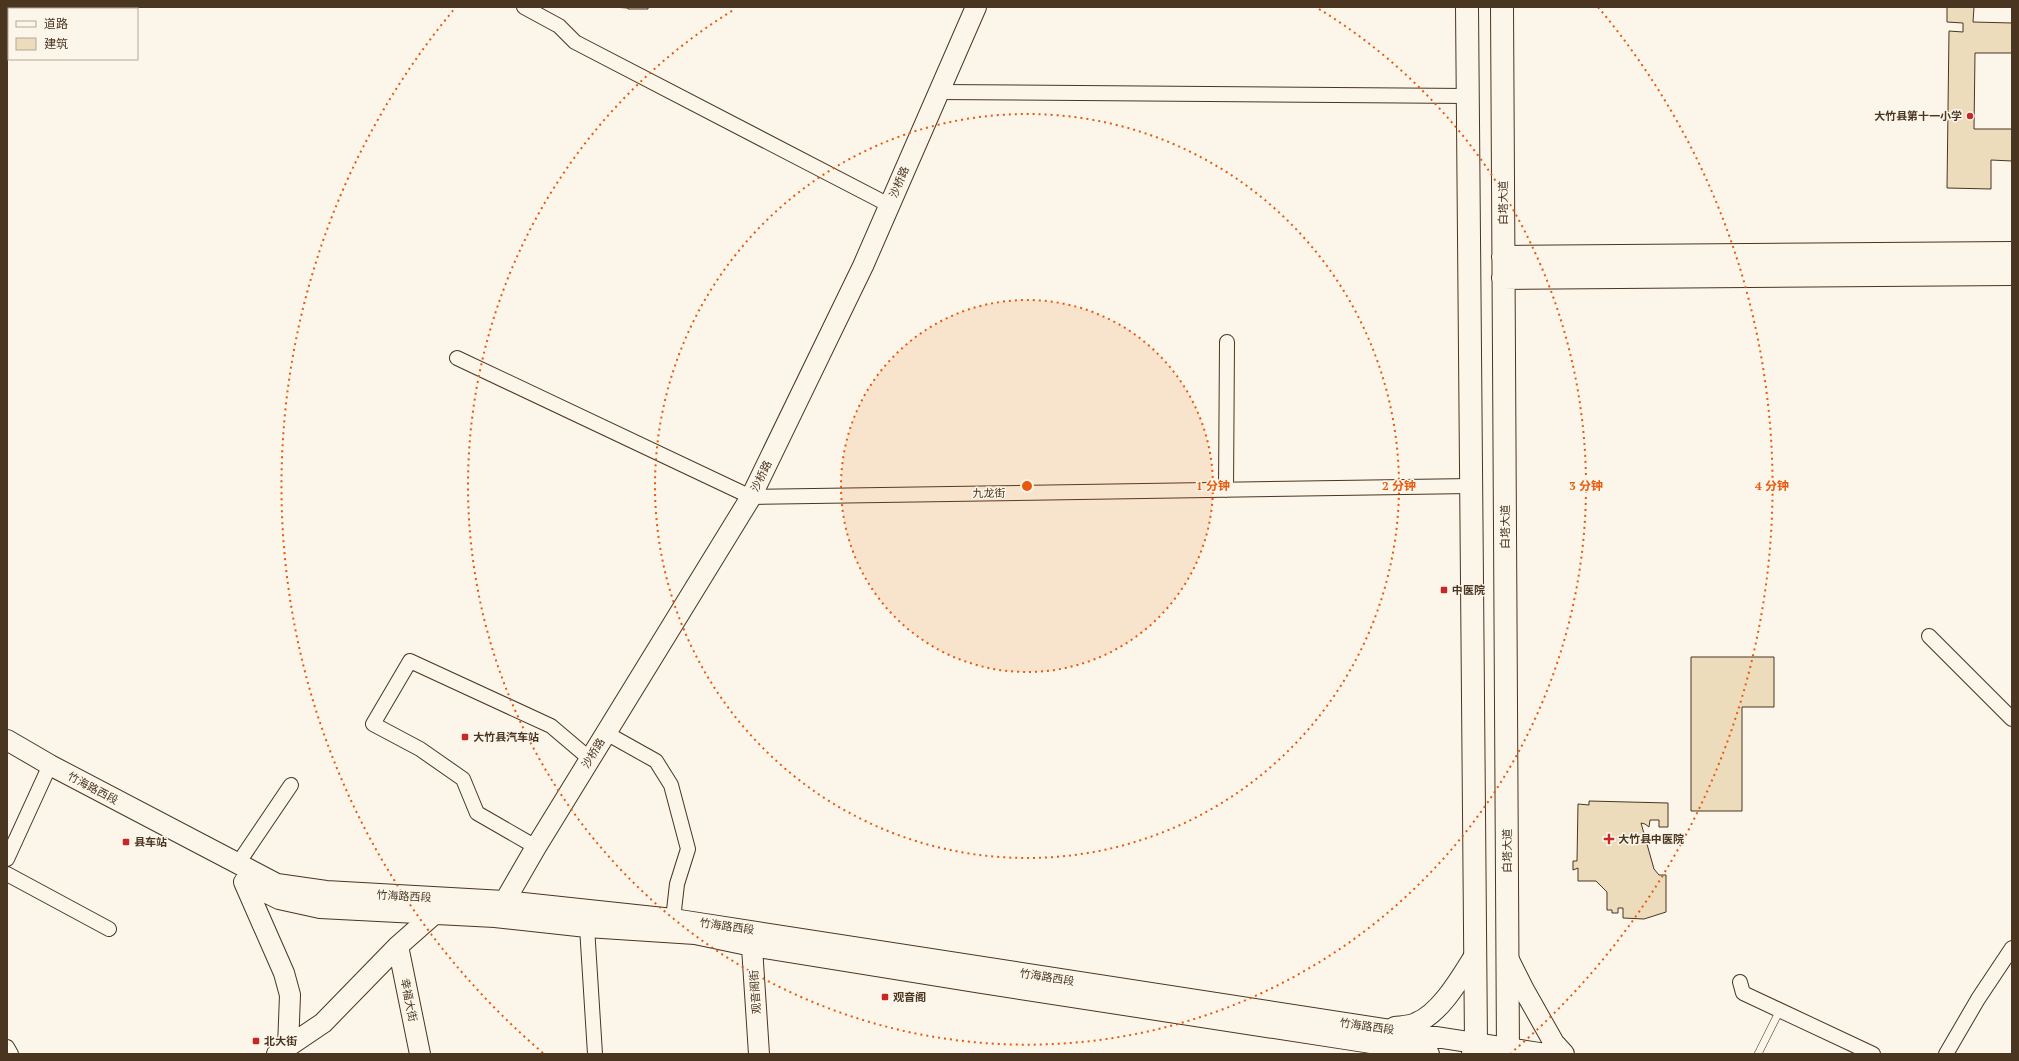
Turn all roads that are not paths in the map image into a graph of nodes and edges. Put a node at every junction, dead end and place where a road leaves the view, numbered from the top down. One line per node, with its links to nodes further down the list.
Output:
1 (524, 7): 7 (street)
2 (976, 7): 5 (street, 沙桥路)
3 (1467, 7): 6 (highway)
4 (1502, 7): 9 (highway, 白塔大道)
5 (938, 92): 6 (street); 7 (street, 沙桥路)
6 (1468, 96): 13 (highway)
7 (889, 205): 15 (street, 沙桥路)
8 (2012, 253): 9 (highway)
9 (1503, 267): 10 (highway); 38 (highway, 白塔大道)
10 (2012, 274)
11 (1227, 342): 14 (street)
12 (457, 358): 15 (street)
13 (1471, 486): 14 (street, 九龙街); 37 (highway)
14 (1226, 490): 15 (street, 九龙街)
15 (751, 497): 18 (street, 沙桥路)
16 (1929, 636): 17 (street)
17 (2012, 719)
18 (606, 733): 21 (street, 沙桥路); 31 (street)
19 (7, 740): 22 (street, 竹海路西段)
20 (7, 754): 22 (street, 竹海路西段)
21 (590, 759): 24 (street, 沙桥路); 24 (street)
22 (48, 771): 25 (street); 26 (street, 竹海路西段)
23 (291, 785): 26 (street)
24 (536, 847): 29 (street, 沙桥路)
25 (7, 859)
26 (241, 873): 28 (street, 竹海路西段); 30 (street, 竹海路西段); 44 (street)
27 (7, 874): 33 (street)
28 (452, 898): 29 (street, 竹海路西段); 30 (street)
29 (500, 909): 30 (street, 竹海路西段); 31 (street, 竹海路西段); 32 (street, 竹海路西段)
30 (434, 914): 35 (street)
31 (673, 919): 34 (street, 竹海路西段)
32 (587, 927): 34 (street, 竹海路西段); 48 (street)
33 (110, 929)
34 (752, 938): 41 (street, 竹海路西段); 49 (street, 观音阁街)
35 (398, 946): 44 (street); 47 (street, 幸福大街)
36 (2012, 948): 55 (street)
37 (1475, 956): 41 (street); 43 (highway)
38 (1508, 958): 45 (highway, 白塔大道); 52 (street)
39 (1740, 982): 40 (street)
40 (1780, 1010): 53 (lane); 54 (street)
41 (1387, 1042): 43 (street, 竹海路西段); 50 (street, 竹海路西段)
42 (7, 1048): 46 (street)
43 (1474, 1049): 45 (street, 竹海路西段)
44 (282, 1051)
45 (1508, 1051): 51 (street, 竹海路西段)
46 (11, 1054)
47 (420, 1054)
48 (595, 1054)
49 (759, 1054)
50 (1429, 1054)
51 (1546, 1054)
52 (1564, 1054)
53 (1758, 1054)
54 (1874, 1054)
55 (1946, 1054)

